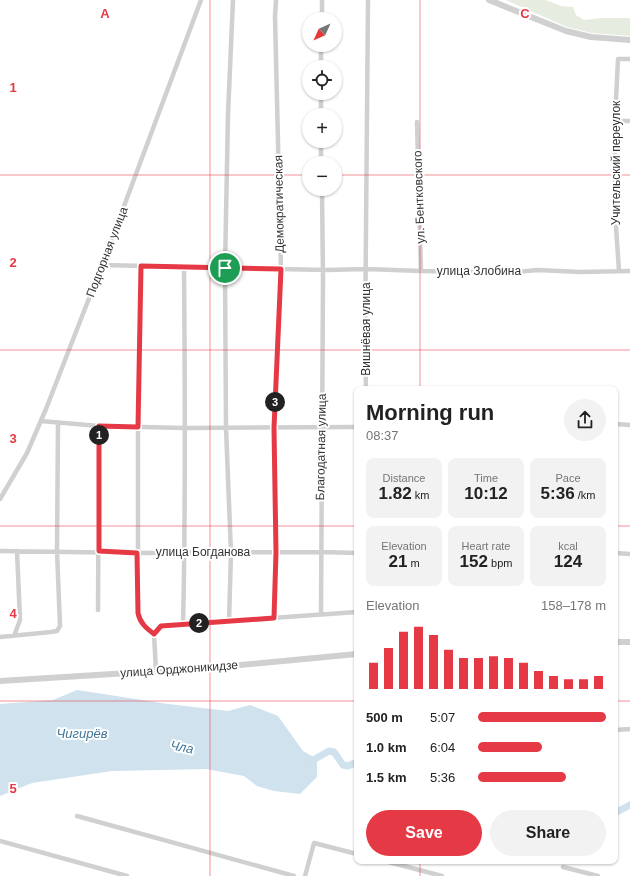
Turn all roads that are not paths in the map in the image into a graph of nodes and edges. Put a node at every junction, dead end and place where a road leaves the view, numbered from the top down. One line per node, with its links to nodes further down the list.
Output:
1 (202, 0): 14 (street, Подгорная улица)
2 (233, 0): 17 (street)
3 (276, 0): 19 (street, Демократическая)
4 (322, 0): 7 (street)
5 (368, 0): 18 (street, Вишнёвая улица)
6 (489, 0): 8 (street)
7 (322, 12)
8 (630, 40)
9 (630, 58): 10 (street, Учительский переулок)
10 (615, 121): 11 (street); 22 (street, Учительский переулок)
11 (630, 121)
12 (417, 122): 21 (street, ул. Бентковского)
13 (322, 196): 20 (street, Благодатная улица)
14 (102, 265): 15 (street, улица Злобина); 25 (street, Подгорная улица)
15 (141, 266): 16 (street, улица Злобина); 30 (street)
16 (184, 267): 17 (street, улица Злобина); 32 (street)
17 (225, 268): 19 (street, улица Злобина); 33 (street)
18 (366, 268): 20 (street, улица Злобина); 21 (street, улица Злобина); 24 (street, Вишнёвая улица)
19 (281, 269): 20 (street, улица Злобина); 34 (street, Демократическая)
20 (325, 270): 35 (street, Благодатная улица)
21 (421, 271): 22 (street, улица Злобина)
22 (619, 271): 23 (street, улица Злобина)
23 (630, 271)
24 (366, 386)
25 (41, 420): 26 (street); 36 (street, Подгорная улица)
26 (58, 423): 29 (street); 39 (street)
27 (618, 424): 28 (street)
28 (630, 425)
29 (99, 426): 30 (street); 40 (street)
30 (138, 427): 32 (street); 44 (street)
31 (354, 427): 35 (street)
32 (185, 428): 33 (street); 45 (street)
33 (226, 428): 34 (street); 41 (street)
34 (274, 428): 35 (street); 42 (street, Демократическая)
35 (322, 428): 43 (street, Благодатная улица)
36 (0, 499)
37 (0, 551): 38 (street, улица Богданова)
38 (17, 551): 39 (street, улица Богданова); 56 (street)
39 (57, 551): 40 (street, улица Богданова); 56 (street)
40 (99, 551): 44 (street, улица Богданова); 49 (street)
41 (230, 552): 42 (street, улица Богданова); 45 (street, улица Богданова); 53 (street)
42 (276, 552): 43 (street, улица Богданова); 52 (street, Демократическая)
43 (320, 552): 46 (street, улица Богданова); 51 (street, Благодатная улица)
44 (137, 553): 45 (street, улица Богданова); 55 (street)
45 (185, 553): 54 (street)
46 (354, 553)
47 (618, 553): 48 (street)
48 (630, 554)
49 (98, 610)
50 (354, 612): 51 (street)
51 (321, 614): 52 (street)
52 (274, 618): 53 (street)
53 (229, 621): 54 (street)
54 (183, 625): 55 (street)
55 (154, 634): 61 (street)
56 (14, 636): 57 (street)
57 (0, 637)
58 (618, 642): 59 (street)
59 (630, 642)
60 (354, 654): 61 (street, улица Орджоникидзе)
61 (156, 671): 62 (street, улица Орджоникидзе)
62 (0, 681)
63 (618, 730): 64 (street)
64 (630, 730)
65 (77, 816): 71 (street)
66 (0, 841): 70 (street)
67 (354, 853): 72 (street)
68 (396, 864): 73 (street)
69 (563, 866): 74 (street)
70 (127, 876)
71 (294, 876)
72 (305, 876)
73 (442, 876)
74 (598, 876)

